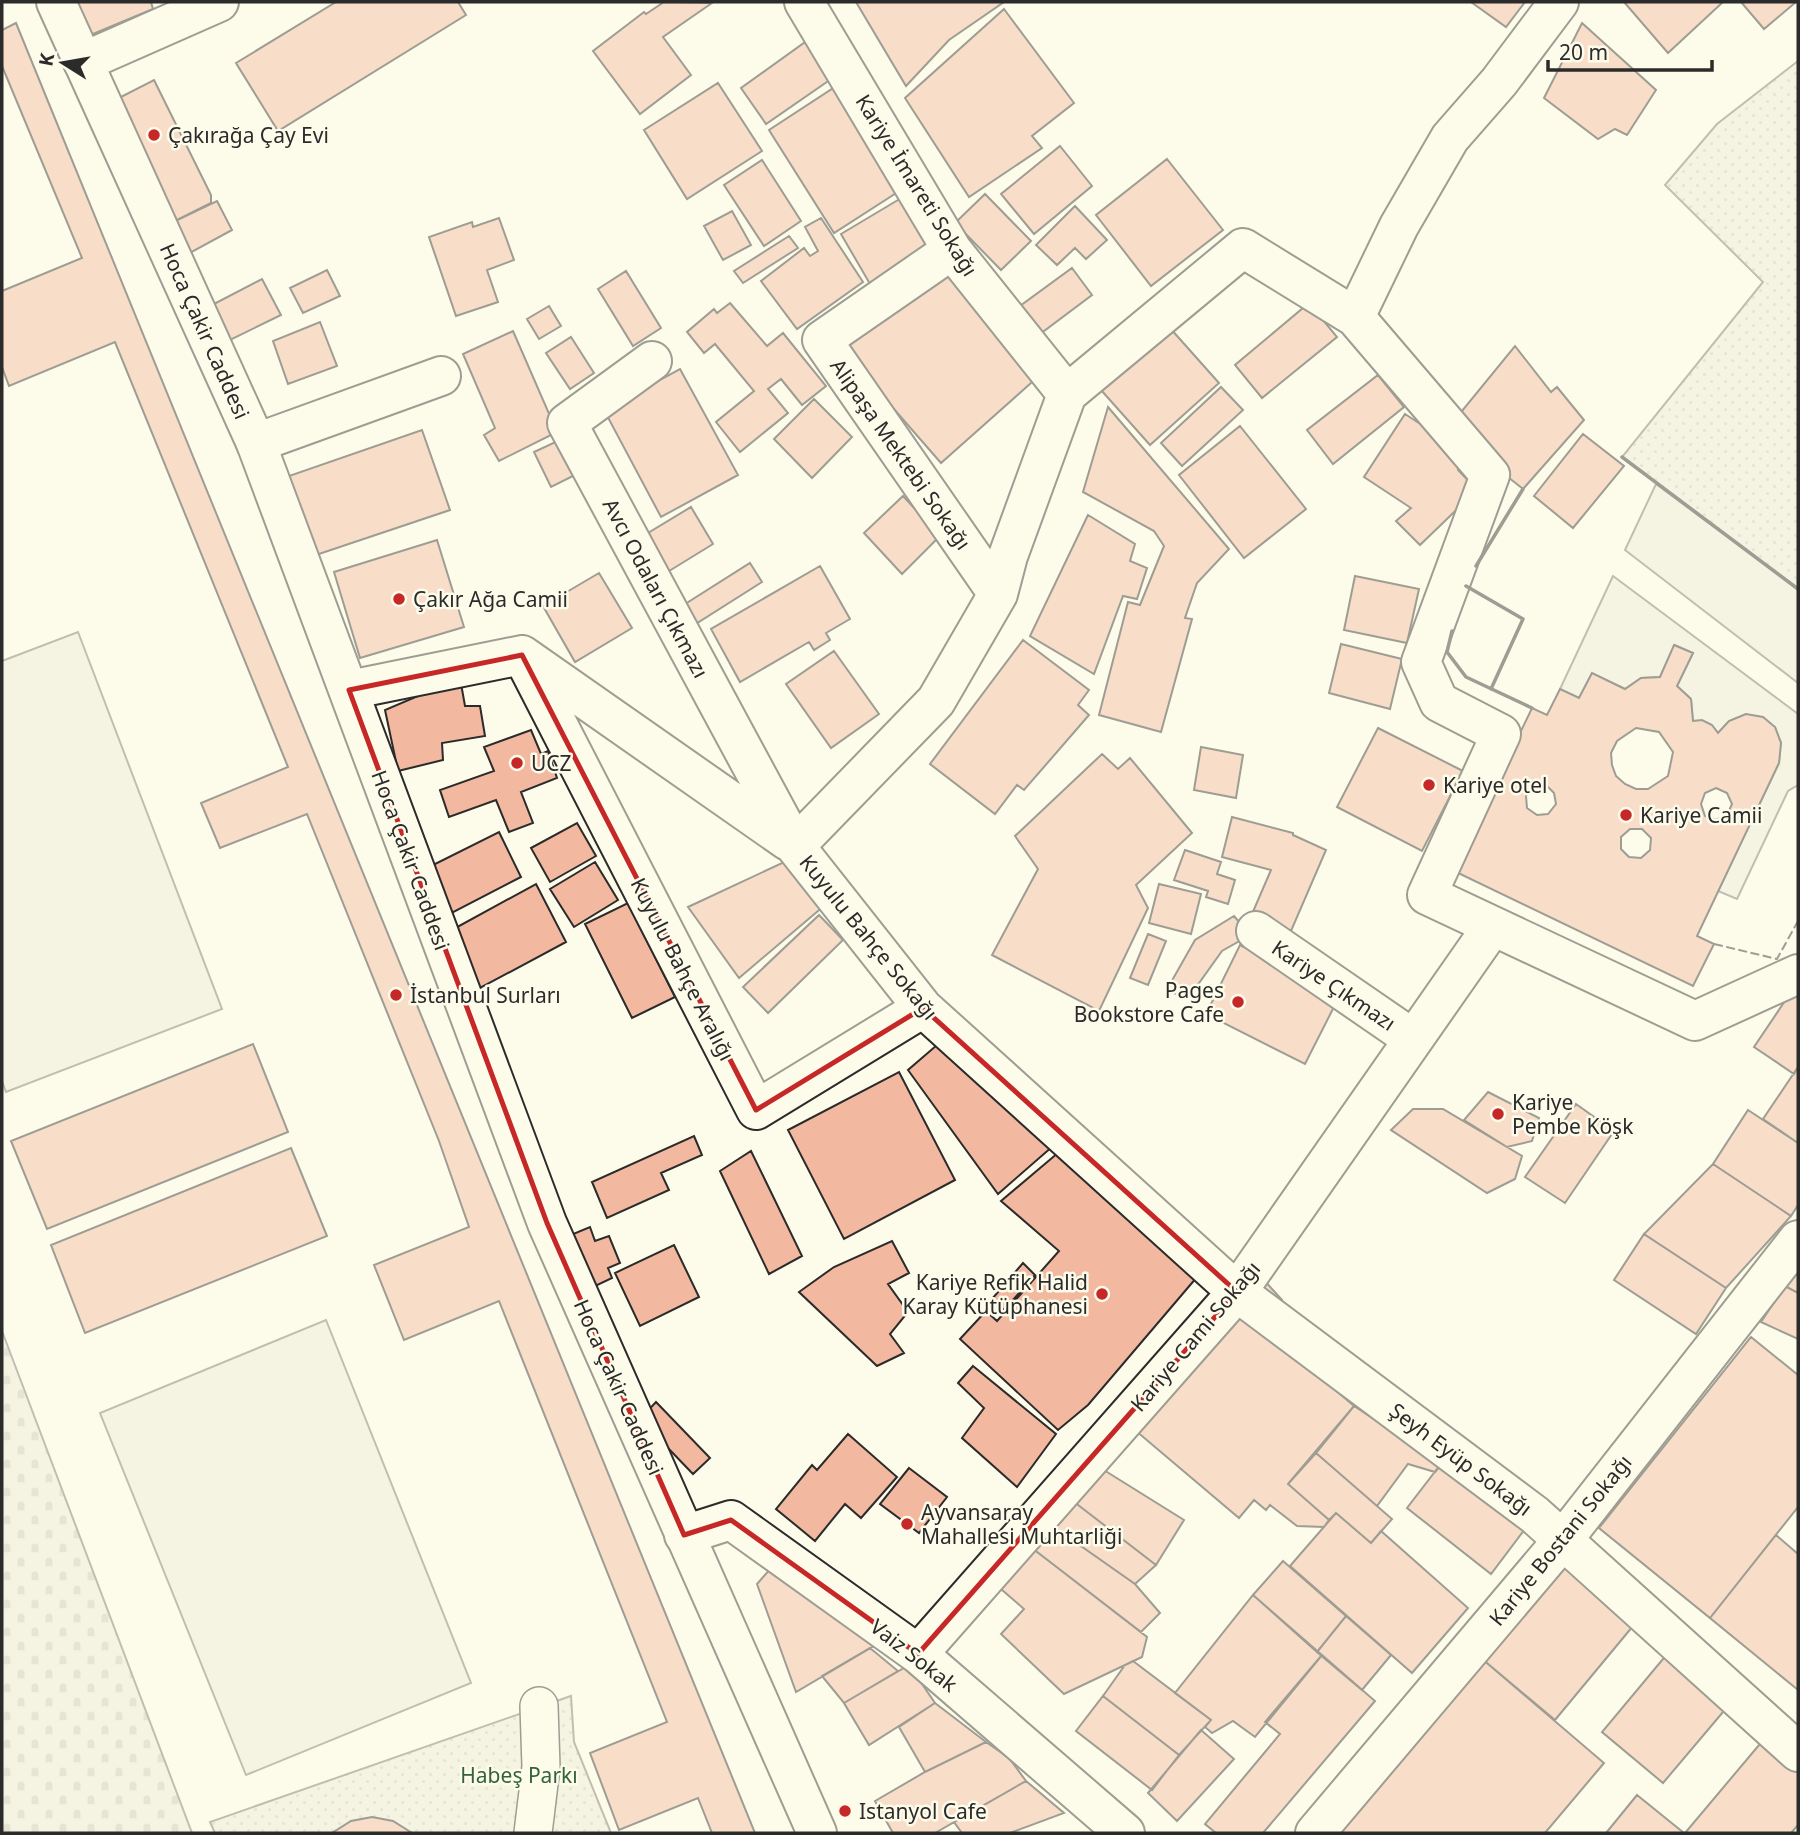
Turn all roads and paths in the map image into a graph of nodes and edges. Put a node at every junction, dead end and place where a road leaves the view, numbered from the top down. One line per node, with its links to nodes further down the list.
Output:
1 (55, 2): 5 (street, Hoca Çakir Caddesi)
2 (219, 2): 5 (street)
3 (804, 2): 6 (street, Kariye İmareti Sokağı)
4 (1559, 2): 7 (street)
5 (83, 62): 11 (street, Hoca Çakir Caddesi)
6 (952, 250): 10 (street, Kariye İmareti Sokağı); 12 (street, Alipaşa Mektebi Sokağı)
7 (1355, 317): 10 (street); 16 (street)
8 (652, 362): 15 (street, Avcı Odaları Çıkmazı)
9 (441, 376): 11 (street)
10 (1067, 394): 12 (street, Kuyulu Bahçe Sokağı)
11 (256, 443): 14 (street, Hoca Çakir Caddesi)
12 (998, 594): 15 (street, Kuyulu Bahçe Sokağı)
13 (522, 655): 14 (street); 15 (street); 19 (street, Kuyulu Bahçe Aralığı)
14 (349, 690): 23 (street, Hoca Çakir Caddesi)
15 (795, 846): 19 (street, Kuyulu Bahçe Sokağı)
16 (1492, 927): 18 (street); 20 (street, Kariye Cami Sokağı)
17 (1255, 931): 20 (street, Kariye Çıkmazı)
18 (1798, 974)
19 (923, 1008): 22 (street, Kuyulu Bahçe Sokağı)
20 (1413, 1039): 22 (street, Kariye Cami Sokağı)
21 (1798, 1240): 24 (street, Kariye Bostani Sokağı)
22 (1237, 1292): 24 (street, Şeyh Eyüp Sokağı); 25 (street, Kariye Cami Sokağı)
23 (684, 1535): 25 (street, Vaiz Sokak); 29 (street, Hoca Çakir Caddesi)
24 (1562, 1541): 27 (street, Şeyh Eyüp Sokağı); 31 (street, Kariye Bostani Sokağı)
25 (918, 1654): 30 (street, Vaiz Sokak)
26 (538, 1706): 28 (street)
27 (1798, 1752)
28 (533, 1833)
29 (817, 1833)
30 (1125, 1833)
31 (1315, 1833)

